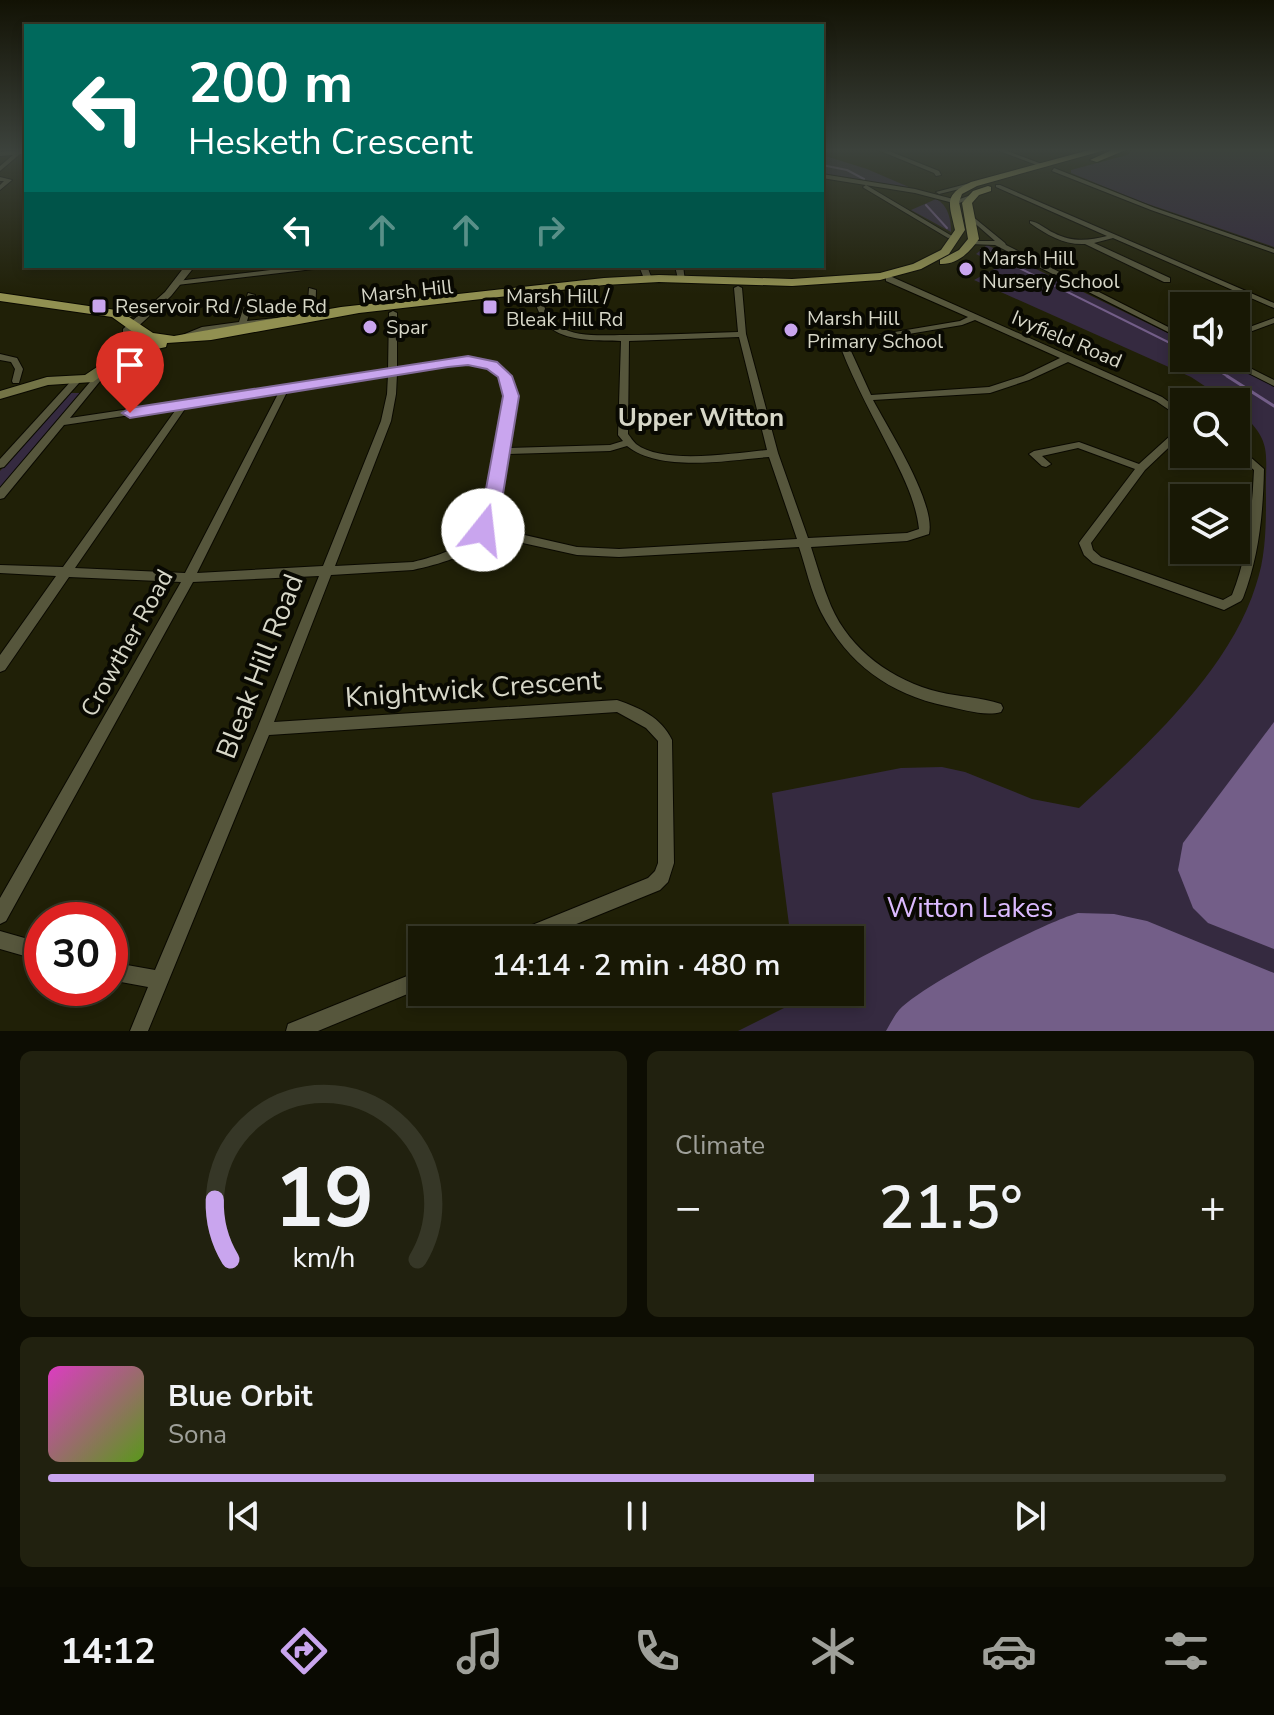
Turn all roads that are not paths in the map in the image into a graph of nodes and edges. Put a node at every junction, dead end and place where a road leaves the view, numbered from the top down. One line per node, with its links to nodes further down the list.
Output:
1 (887, 197): 10 (street)
2 (951, 197): 23 (main road, Marsh Hill)
3 (956, 197): 4 (street)
4 (971, 197): 7 (main road)
5 (1024, 197): 9 (street)
6 (1123, 197): 13 (street)
7 (972, 218): 11 (main road); 14 (street)
8 (1047, 225): 12 (street)
9 (1114, 236): 12 (street); 29 (street)
10 (950, 237)
11 (972, 243): 14 (street); 20 (main road, Marsh Hill)
12 (1088, 243): 21 (street)
13 (1274, 251)
14 (1013, 252): 41 (street)
15 (188, 268): 22 (street)
16 (322, 268): 22 (street)
17 (644, 268): 19 (street)
18 (681, 272): 19 (main road, Marsh Hill); 23 (main road, Marsh Hill)
19 (648, 279): 31 (main road, Marsh Hill)
20 (889, 279): 23 (main road, Marsh Hill); 35 (street, Ivyfield Road)
21 (1150, 280)
22 (177, 283): 25 (street)
23 (737, 284): 27 (main road, Marsh Hill); 42 (street)
24 (312, 290): 34 (street)
25 (168, 294): 30 (street); 40 (street)
26 (251, 295): 38 (street)
27 (537, 296): 31 (main road, Marsh Hill); 43 (street)
28 (0, 297): 32 (main road)
29 (1274, 306)
30 (150, 309): 33 (main road); 40 (street)
31 (394, 309): 34 (main road, Marsh Hill); 44 (main road, Marsh Hill); 50 (street, Bleak Hill Road)
32 (93, 311): 33 (main road); 40 (main road)
33 (116, 314): 40 (main road)
34 (311, 316): 36 (main road, Marsh Hill)
35 (973, 318): 47 (street, Ivyfield Road); 57 (street)
36 (292, 320): 38 (street, Marsh Hill); 44 (main road, Marsh Hill)
37 (1274, 320): 39 (street)
38 (243, 323): 44 (street, Marsh Hill)
39 (1250, 329)
40 (133, 331): 44 (main road, Marsh Hill); 46 (main road); 48 (main road)
41 (1170, 331)
42 (742, 334): 43 (street); 64 (street)
43 (625, 337): 62 (street)
44 (167, 342): 46 (main road)
45 (0, 357): 51 (street)
46 (115, 358): 52 (main road); 60 (street)
47 (1066, 359): 57 (street); 59 (street, Ivyfield Road)
48 (89, 368): 51 (main road); 52 (main road)
49 (1250, 371): 53 (street)
50 (394, 372): 55 (street); 63 (street); 73 (street, Bleak Hill Road)
51 (16, 381): 54 (main road)
52 (76, 381): 56 (main road); 67 (street)
53 (1274, 383)
54 (0, 385)
55 (285, 388): 58 (street); 75 (street, Crowther Road)
56 (0, 395)
57 (867, 398): 71 (street)
58 (184, 404): 60 (street); 74 (street)
59 (1170, 407)
60 (64, 422): 69 (street)
61 (1170, 441): 68 (street)
62 (627, 443): 63 (street); 64 (street)
63 (500, 451): 70 (street)
64 (773, 453): 71 (street)
65 (1250, 462): 68 (street)
66 (1046, 464): 68 (street)
67 (0, 465)
68 (1141, 468)
69 (0, 495)
70 (483, 530): 71 (street); 73 (street)
71 (805, 543): 77 (street)
72 (0, 569): 74 (street)
73 (324, 570): 75 (street); 78 (street, Bleak Hill Road)
74 (66, 574): 75 (street); 76 (street)
75 (189, 578): 79 (street, Crowther Road)
76 (0, 666)
77 (996, 708)
78 (264, 729): 80 (street, Knightwick Crescent); 84 (street, Bleak Hill Road)
79 (0, 915)
80 (550, 926)
81 (0, 940): 82 (street)
82 (24, 947)
83 (128, 974): 84 (street)
84 (160, 980): 86 (street, Bleak Hill Road)
85 (408, 985): 87 (street)
86 (139, 1031)
87 (295, 1031)

